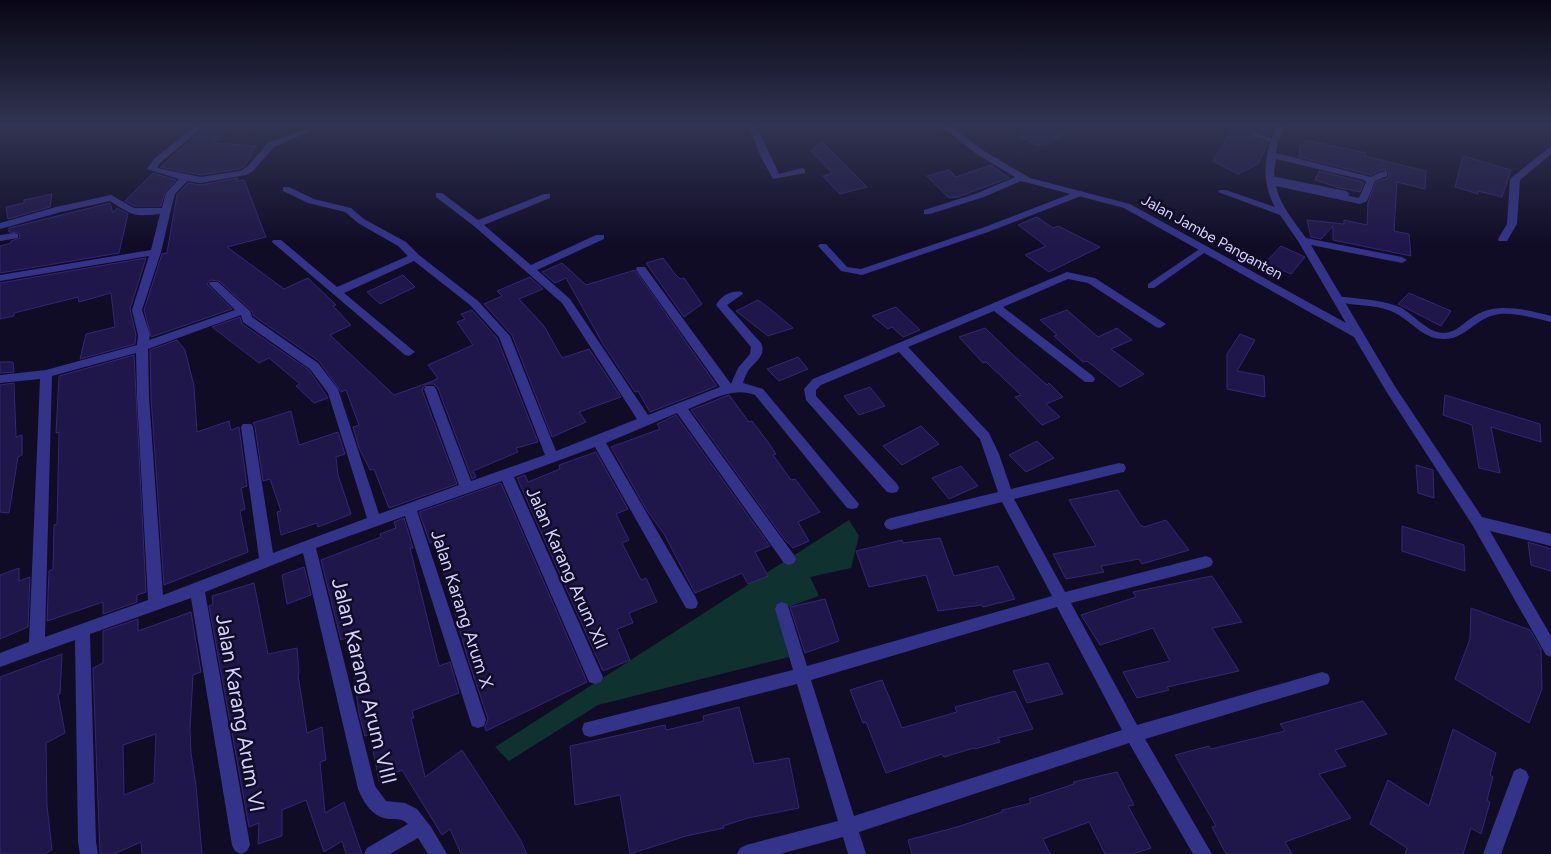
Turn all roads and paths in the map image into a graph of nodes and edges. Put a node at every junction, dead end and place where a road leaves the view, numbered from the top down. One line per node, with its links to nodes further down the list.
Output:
1 (155, 165): 10 (street)
2 (253, 165): 10 (street)
3 (769, 165): 8 (street)
4 (1001, 165): 12 (street, Jalan Jambe Panganten)
5 (1271, 165): 11 (street)
6 (1311, 165): 13 (street)
7 (1532, 165): 28 (street)
8 (802, 171)
9 (1384, 174): 13 (street)
10 (185, 178): 20 (street)
11 (1269, 179): 13 (street); 17 (lane); 22 (street)
12 (1028, 180): 16 (street, Jalan Jambe Panganten); 21 (street)
13 (1371, 180)
14 (286, 189): 34 (street)
15 (1223, 192): 22 (street)
16 (1078, 194): 31 (lane); 32 (street, Jalan Jambe Panganten)
17 (1346, 194)
18 (439, 195): 23 (street)
19 (547, 196): 23 (street)
20 (167, 210): 24 (street); 33 (street)
21 (927, 212)
22 (1283, 213): 29 (street)
23 (477, 224): 37 (street)
24 (0, 226)
25 (14, 236): 27 (street)
26 (600, 237): 37 (street)
27 (0, 238)
28 (1503, 239)
29 (1303, 240): 35 (street); 43 (street)
30 (277, 242): 41 (street)
31 (823, 246)
32 (1204, 248): 40 (lane); 48 (street, Jalan Jambe Panganten)
33 (156, 252): 38 (street); 49 (street)
34 (415, 257): 41 (street); 61 (street)
35 (1402, 260)
36 (641, 269): 55 (street)
37 (530, 270): 58 (street)
38 (0, 278)
39 (214, 284): 45 (street)
40 (1151, 286)
41 (336, 292): 51 (street)
42 (738, 294): 55 (street)
43 (1337, 299): 46 (lane); 48 (street)
44 (996, 307): 47 (street); 50 (street); 54 (street)
45 (242, 311): 49 (street); 69 (street)
46 (1551, 319)
47 (1160, 324)
48 (1357, 334): 70 (street)
49 (142, 347): 52 (street); 80 (street)
50 (901, 347): 65 (street); 66 (street)
51 (409, 352)
52 (46, 374): 53 (street); 83 (street)
53 (0, 379)
54 (1089, 379)
55 (732, 388): 57 (street); 67 (street)
56 (430, 389): 64 (street)
57 (680, 408): 58 (street); 74 (street)
58 (645, 421): 60 (street)
59 (247, 428): 75 (street)
60 (598, 441): 61 (street); 79 (street)
61 (552, 457): 63 (street)
62 (1119, 468): 66 (street)
63 (506, 474): 64 (street); 87 (street, Jalan Karang Arum XII)
64 (467, 488): 68 (street)
65 (892, 488)
66 (1006, 496): 71 (street); 78 (street)
67 (852, 504)
68 (410, 510): 69 (street); 89 (street, Jalan Karang Arum X)
69 (375, 522): 73 (street)
70 (1478, 522): 72 (street); 84 (street)
71 (891, 524)
72 (1551, 540)
73 (308, 545): 75 (street); 93 (street, Jalan Karang Arum VIII)
74 (789, 559)
75 (267, 561): 77 (street)
76 (1206, 562): 78 (street)
77 (197, 589): 80 (street); 95 (street, Jalan Karang Arum VI)
78 (1062, 599): 86 (street); 91 (street)
79 (691, 603)
80 (156, 604): 82 (street)
81 (782, 609): 86 (street)
82 (82, 631): 83 (street); 96 (street)
83 (37, 646): 85 (street)
84 (1551, 650)
85 (0, 660)
86 (802, 675): 90 (street); 94 (street)
87 (595, 677)
88 (1322, 679): 91 (street)
89 (478, 720)
90 (590, 729)
91 (1133, 734): 94 (street); 101 (street)
92 (1520, 777): 102 (street)
93 (419, 827): 97 (street); 98 (street, Jalan Karang Arum VIII)
94 (848, 827): 99 (street); 100 (street)
95 (241, 845)
96 (89, 854)
97 (373, 854)
98 (438, 854)
99 (746, 854)
100 (857, 854)
101 (1203, 854)
102 (1492, 854)

